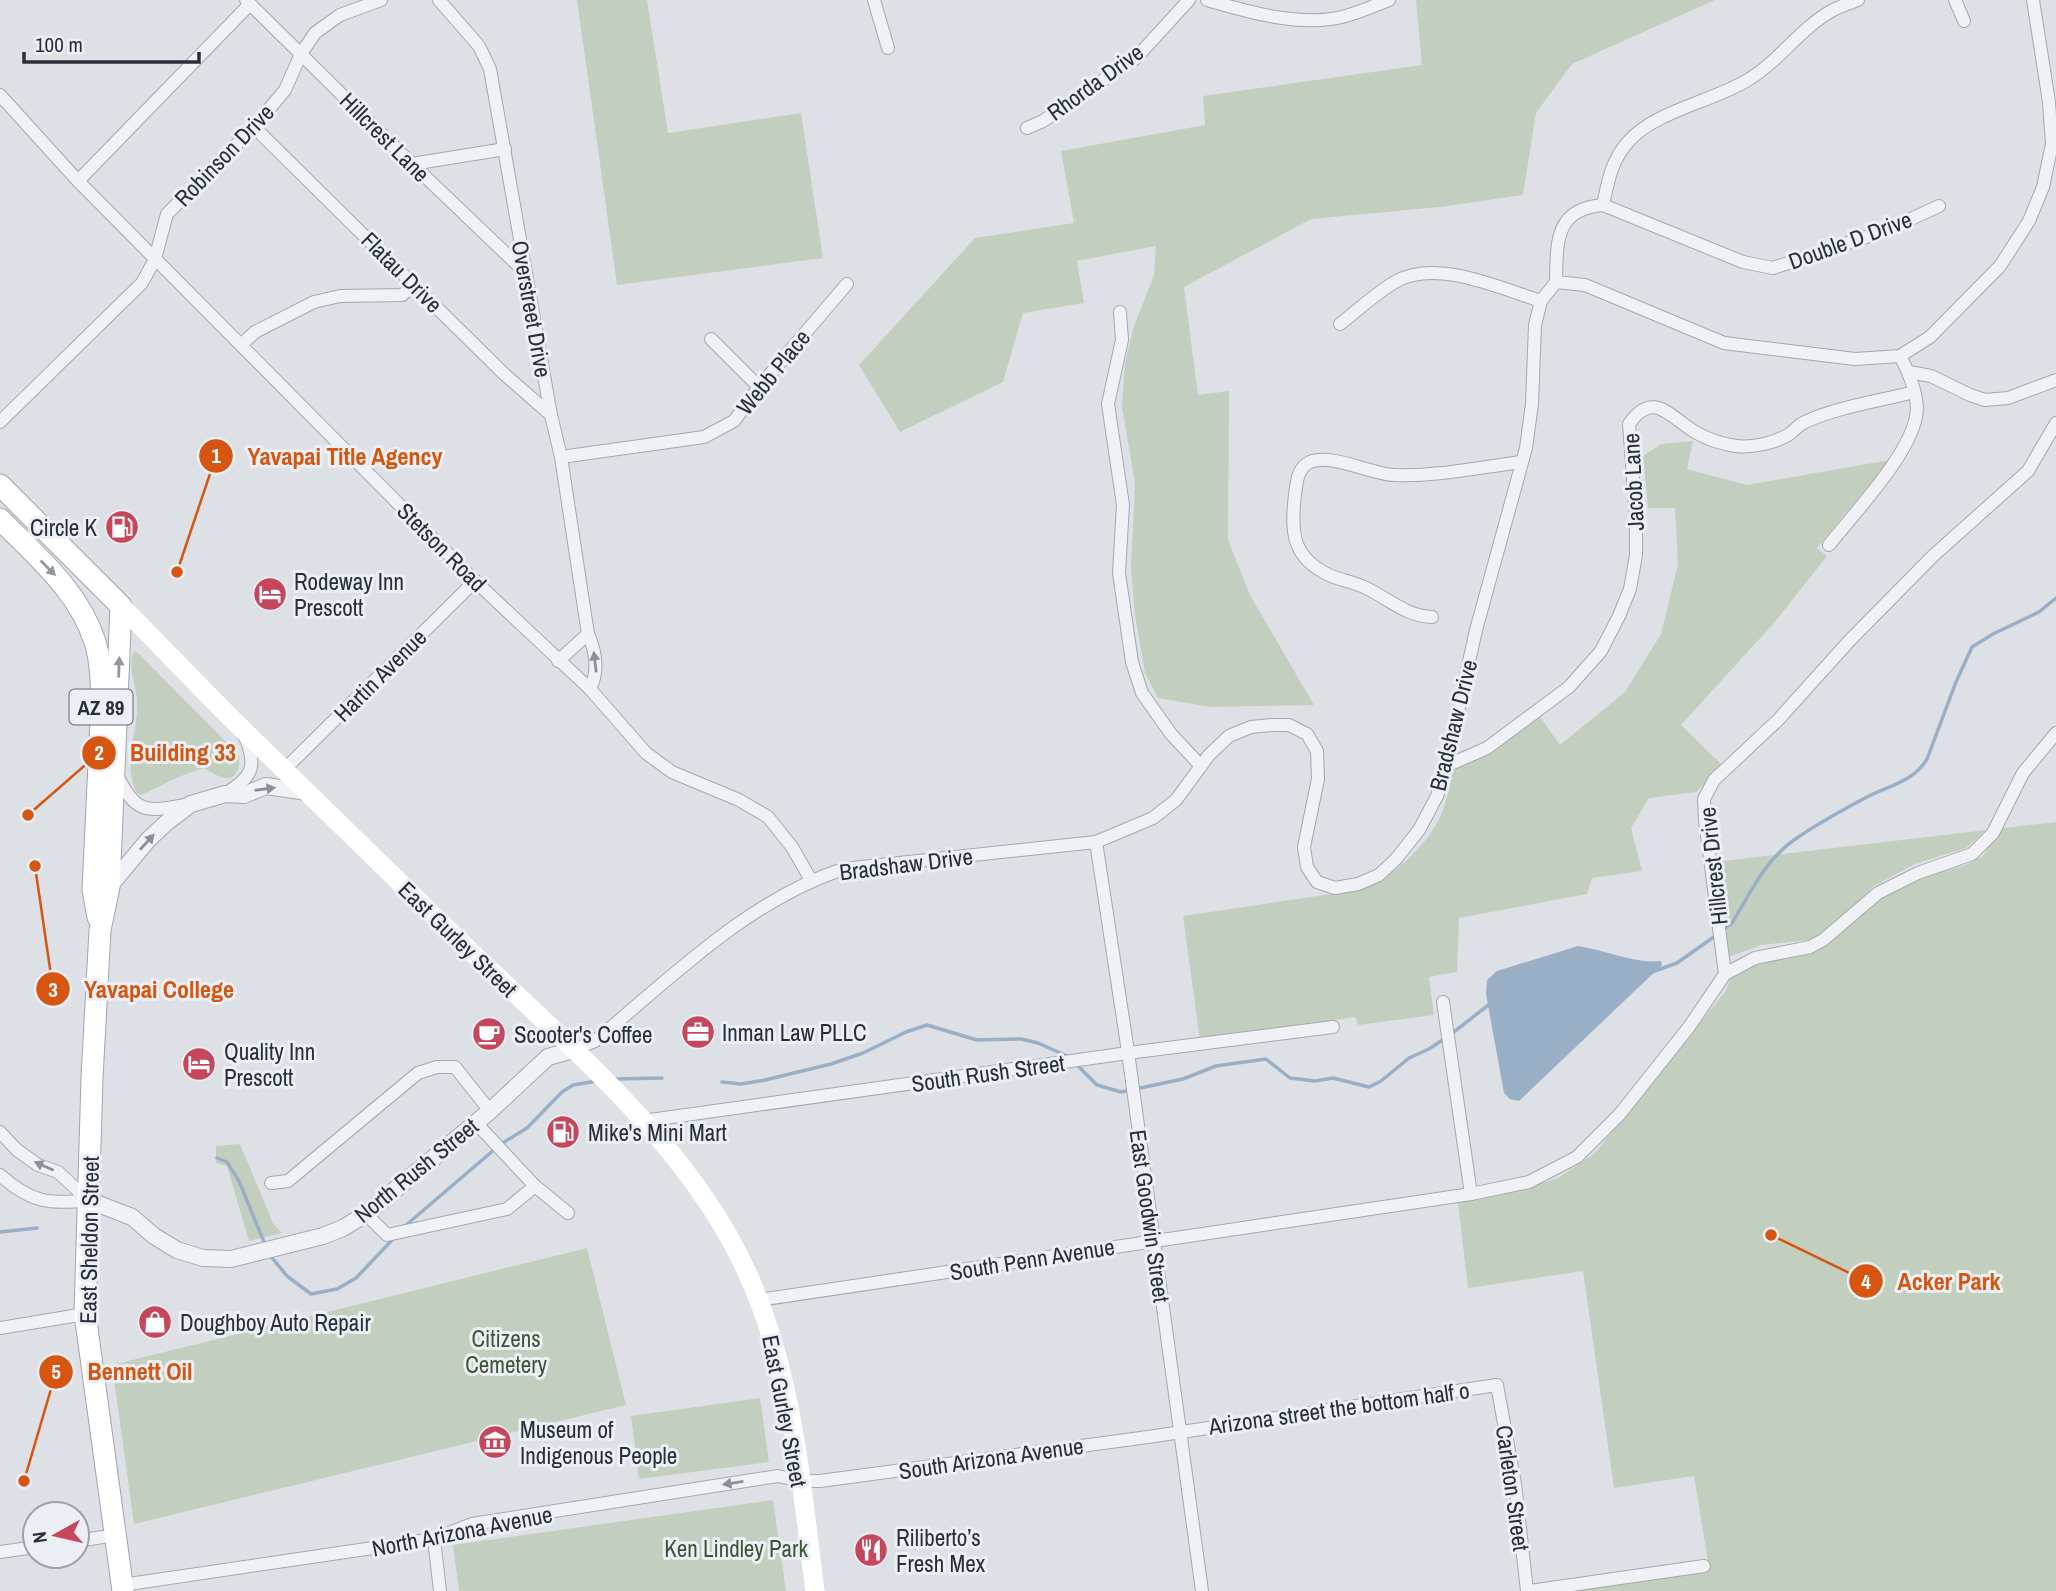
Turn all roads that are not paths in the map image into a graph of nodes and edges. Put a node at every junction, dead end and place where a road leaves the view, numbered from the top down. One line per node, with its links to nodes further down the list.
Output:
1 (381, 0): 13 (street, Robinson Drive)
2 (439, 0): 17 (street, Overstreet Drive)
3 (874, 0): 12 (street)
4 (1189, 0): 16 (street, Rhorda Drive)
5 (1207, 0): 6 (street)
6 (1389, 0)
7 (1858, 0): 20 (street)
8 (1955, 0): 11 (street)
9 (2033, 0): 32 (street)
10 (248, 2): 13 (street, Hillcrest Lane); 19 (street)
11 (1964, 21)
12 (888, 48)
13 (301, 54): 15 (street, Robinson Drive); 18 (street, Hillcrest Lane)
14 (0, 95): 19 (street, Stetson Road)
15 (254, 127): 22 (street, Robinson Drive); 26 (street, Flatau Drive)
16 (1027, 128)
17 (505, 149): 18 (street); 23 (street, Overstreet Drive)
18 (412, 164): 23 (street, Hillcrest Lane)
19 (78, 181): 22 (street, Stetson Road)
20 (1603, 205): 21 (street, Double D Drive); 24 (street)
21 (1939, 206)
22 (155, 259): 31 (street, Stetson Road); 38 (street, Robinson Drive)
23 (525, 272): 37 (street, Overstreet Drive)
24 (1556, 282): 27 (street, Bradshaw Drive); 32 (street)
25 (847, 284): 35 (street, Webb Place)
26 (414, 285): 31 (street); 37 (street, Flatau Drive)
27 (1541, 301): 29 (street); 41 (street, Bradshaw Drive)
28 (1120, 312): 53 (street)
29 (1340, 324)
30 (711, 339): 35 (street)
31 (241, 345): 45 (street, Stetson Road)
32 (1900, 356): 33 (street)
33 (1909, 372): 34 (street); 36 (street)
34 (2056, 380)
35 (759, 387): 40 (street, Webb Place)
36 (1914, 391): 44 (street); 54 (street, Jacob Lane)
37 (551, 415): 40 (street, Overstreet Drive)
38 (0, 422)
39 (2056, 423): 64 (street, Hillcrest Drive)
40 (561, 457): 48 (street, Overstreet Drive)
41 (1522, 463): 47 (street); 54 (street, Bradshaw Drive)
42 (0, 486): 46 (main road, East Gurley Street)
43 (0, 519): 63 (main road, East Sheldon Street / AZ 89, one-way to 63)
44 (1829, 545)
45 (475, 580): 49 (street, Stetson Road); 56 (street, Hartin Avenue)
46 (121, 607): 51 (main road, East Gurley Street); 55 (main road, East Sheldon Street / AZ 89, one-way to 46)
47 (1432, 617)
48 (588, 634): 49 (street); 50 (street, Overstreet Drive, one-way to 48)
49 (558, 661): 50 (street, Stetson Road)
50 (590, 689): 61 (street, Stetson Road)
51 (230, 717): 56 (main road, East Gurley Street); 58 (street)
52 (2056, 733): 64 (street)
53 (1200, 766): 54 (street, Bradshaw Drive); 60 (street, Bradshaw Drive)
54 (1446, 766)
55 (114, 769): 59 (street); 62 (main road, East Sheldon Street / AZ 89)
56 (285, 769): 57 (main road, East Gurley Street)
57 (307, 792): 58 (street, one-way to 57); 67 (main road, East Gurley Street)
58 (225, 794): 59 (street)
59 (191, 804): 62 (street, one-way to 59)
60 (1096, 842): 61 (street, Bradshaw Drive); 68 (street, East Goodwin Street)
61 (811, 880): 67 (street, Bradshaw Drive)
62 (109, 887): 63 (main road, East Sheldon Street / AZ 89)
63 (100, 930): 77 (main road, East Sheldon Street / AZ 89)
64 (1725, 974): 76 (street)
65 (1443, 1002): 76 (street)
66 (1333, 1027): 68 (street, South Rush Street)
67 (573, 1050): 69 (street, North Rush Street); 70 (main road, East Gurley Street)
68 (1128, 1053): 70 (street, South Rush Street); 80 (street, East Goodwin Street)
69 (491, 1111): 71 (street, North Rush Street); 74 (street)
70 (643, 1121): 81 (main road, East Gurley Street)
71 (476, 1123): 75 (street); 78 (street, North Rush Street)
72 (0, 1132): 77 (street, one-way to 72)
73 (0, 1175): 77 (street)
74 (271, 1183)
75 (536, 1186): 78 (street); 79 (street)
76 (1471, 1194): 80 (street, South Penn Avenue)
77 (88, 1200): 78 (street, North Rush Street); 82 (main road, East Sheldon Street / AZ 89)
78 (366, 1213)
79 (568, 1213)
80 (1153, 1241): 81 (street, South Penn Avenue); 85 (street, East Goodwin Street)
81 (759, 1300): 86 (main road, East Gurley Street)
82 (85, 1314): 83 (street); 87 (main road, East Sheldon Street / AZ 89)
83 (0, 1328)
84 (1497, 1385): 85 (street, Arizona street the bottom half o); 97 (street, Carleton Street)
85 (1181, 1431): 86 (street, South Arizona Avenue); 96 (street, East Goodwin Street)
86 (801, 1481): 89 (street, North Arizona Avenue, one-way to 89); 95 (main road, East Gurley Street)
87 (116, 1535): 88 (street); 93 (main road, East Sheldon Street / AZ 89)
88 (91, 1539)
89 (433, 1539): 93 (street, North Arizona Avenue); 94 (street)
90 (21, 1549): 91 (street)
91 (0, 1552)
92 (1704, 1566): 97 (street)
93 (122, 1588)
94 (440, 1591)
95 (816, 1591)
96 (1202, 1591)
97 (1528, 1591)

